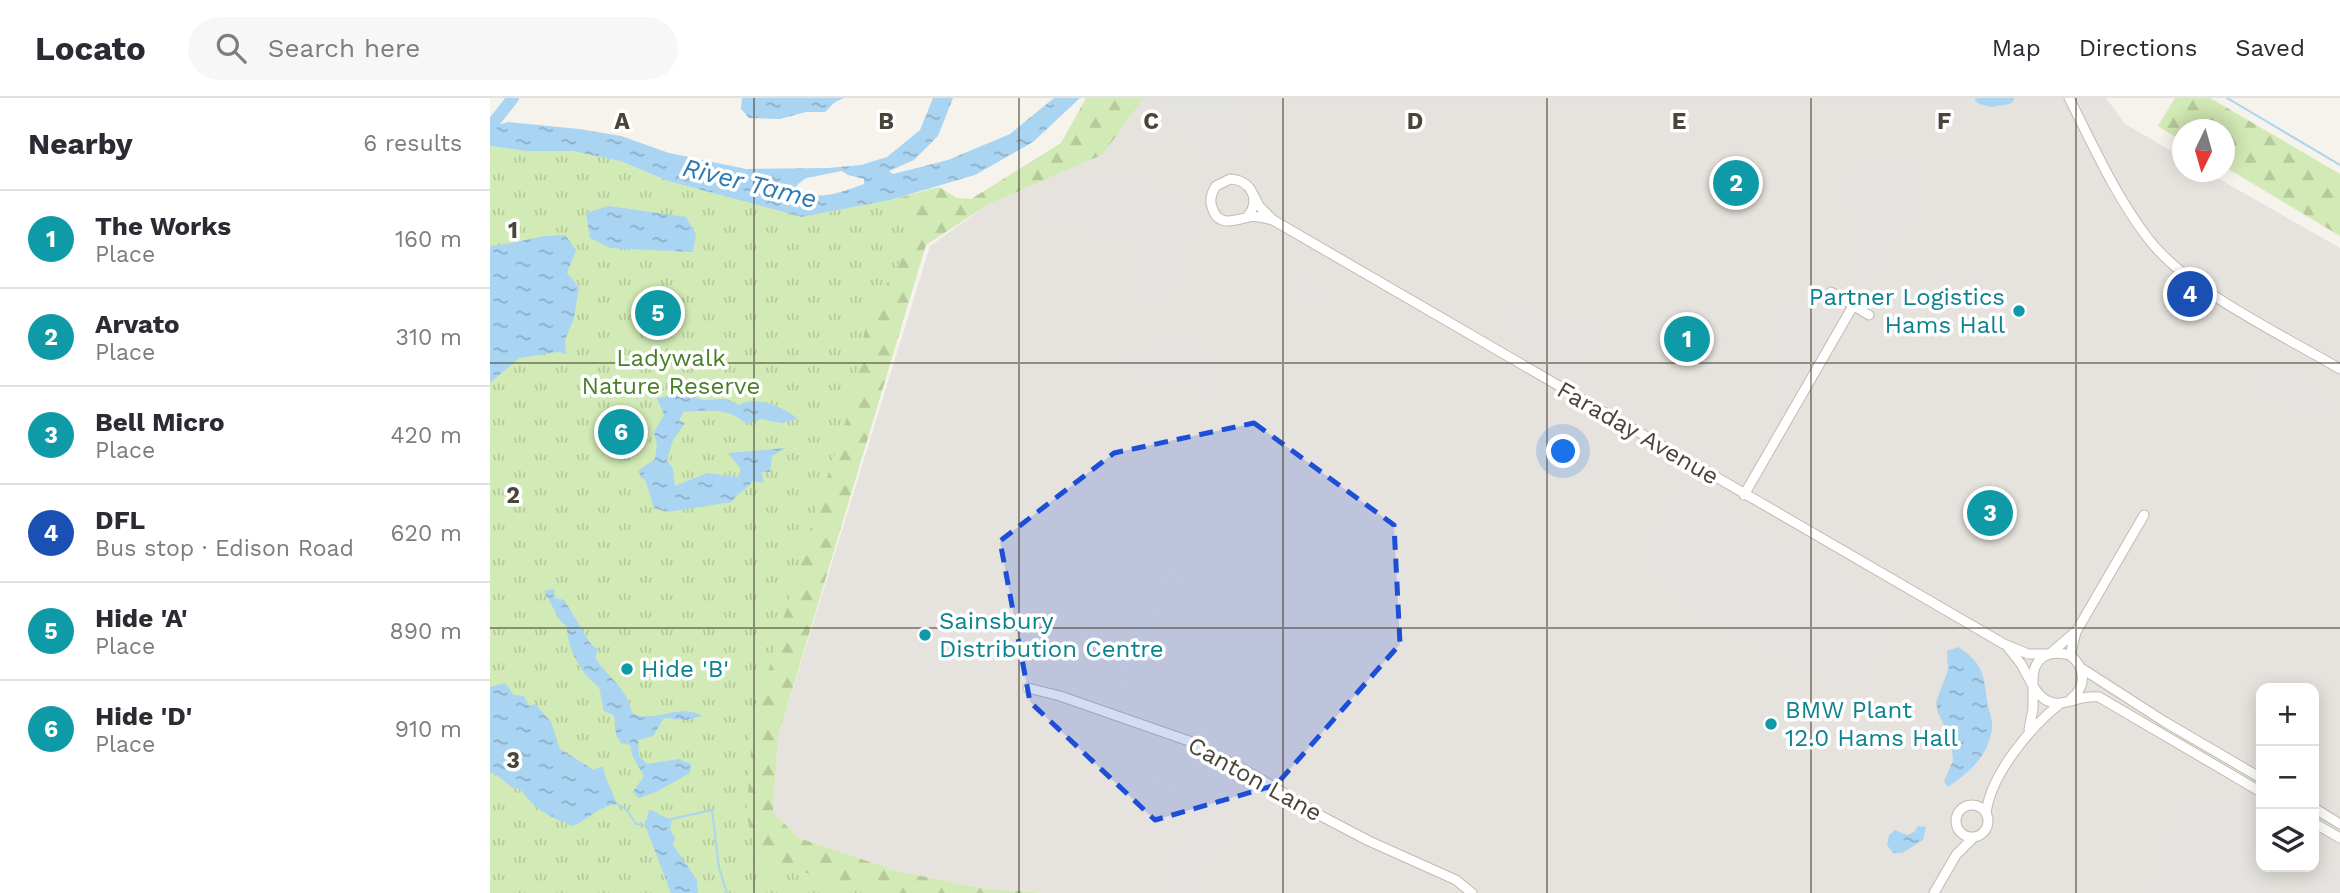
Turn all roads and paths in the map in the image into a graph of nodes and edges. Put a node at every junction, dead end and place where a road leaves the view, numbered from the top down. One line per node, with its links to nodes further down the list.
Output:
1 (2068, 98): 8 (street)
2 (1253, 194): 3 (street); 3 (street); 4 (street, Faraday Avenue)
3 (1247, 217): 4 (street, Faraday Avenue)
4 (1273, 220): 9 (street, Faraday Avenue)
5 (1831, 292): 6 (street)
6 (1853, 306): 7 (street); 9 (street)
7 (1869, 315)
8 (2340, 369)
9 (1744, 495): 12 (street, Faraday Avenue)
10 (2144, 515): 11 (street)
11 (2076, 632): 13 (street); 14 (street)
12 (2004, 644): 13 (street, Faraday Avenue); 16 (street, Faraday Avenue)
13 (2050, 653): 14 (street); 16 (street)
14 (2070, 655): 15 (street)
15 (2081, 668): 18 (street); 20 (street)
16 (2033, 686): 18 (street); 19 (street)
17 (1028, 688): 32 (street, Canton Lane)
18 (2065, 702): 19 (street); 21 (street)
19 (2029, 731): 22 (street)
20 (2256, 775)
21 (2256, 789)
22 (1991, 791): 23 (street); 25 (street)
23 (1969, 806): 25 (street); 28 (street)
24 (2316, 809): 26 (street)
25 (1986, 814): 29 (street)
26 (2340, 824)
27 (2319, 826): 30 (street)
28 (1959, 830): 29 (street); 31 (street)
29 (1974, 837): 31 (street)
30 (2340, 838)
31 (1956, 855): 33 (street)
32 (1472, 893)
33 (1934, 893)

